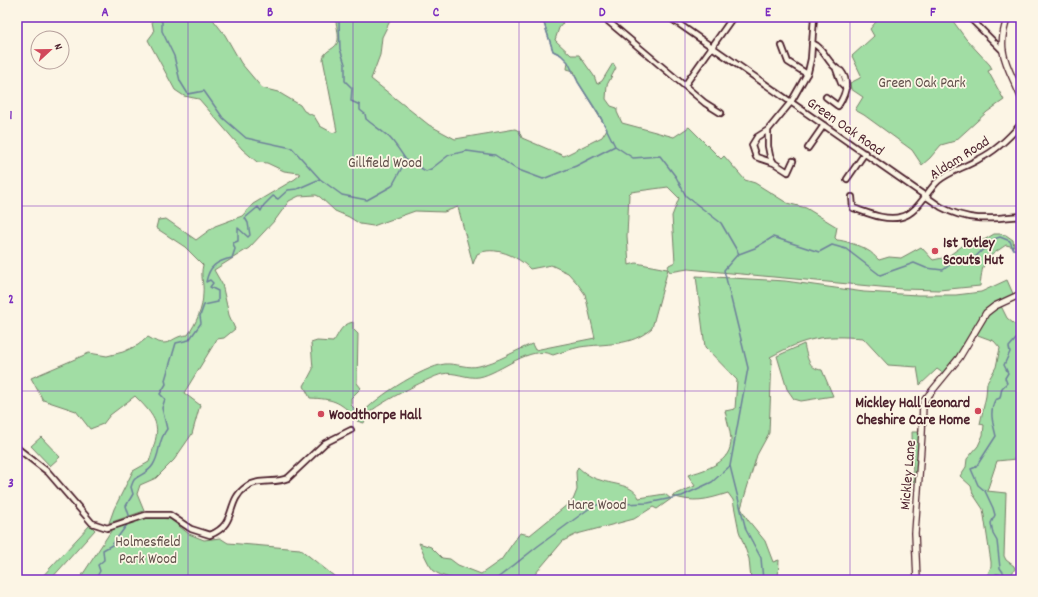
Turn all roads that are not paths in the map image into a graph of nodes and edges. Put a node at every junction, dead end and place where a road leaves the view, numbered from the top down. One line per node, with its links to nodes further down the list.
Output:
1 (603, 17): 12 (street)
2 (670, 17): 9 (street, Green Oak Road)
3 (733, 17): 9 (street)
4 (814, 17): 7 (street)
5 (969, 17): 10 (street)
6 (1008, 17): 10 (street)
7 (812, 42): 11 (street); 14 (street)
8 (782, 46): 11 (street)
9 (711, 48): 12 (street); 16 (street, Green Oak Road)
10 (1003, 51): 13 (street)
11 (807, 74): 16 (street)
12 (685, 84): 17 (street)
13 (1020, 91): 15 (street)
14 (826, 97)
15 (1021, 97)
16 (791, 102): 19 (street, Green Oak Road); 20 (street)
17 (721, 113)
18 (1021, 124): 26 (street, Aldam Road)
19 (824, 125): 21 (street); 22 (street, Green Oak Road)
20 (768, 130): 24 (street); 24 (street)
21 (808, 148)
22 (865, 153): 25 (street); 26 (street, Green Oak Road)
23 (793, 161): 24 (street)
24 (774, 163)
25 (847, 179)
26 (925, 195): 27 (street, Aldam Road); 28 (street, Green Oak Road)
27 (852, 197)
28 (1021, 216)
29 (1021, 294): 32 (street, Mickley Lane)
30 (351, 430): 31 (street)
31 (17, 448)
32 (917, 580)

